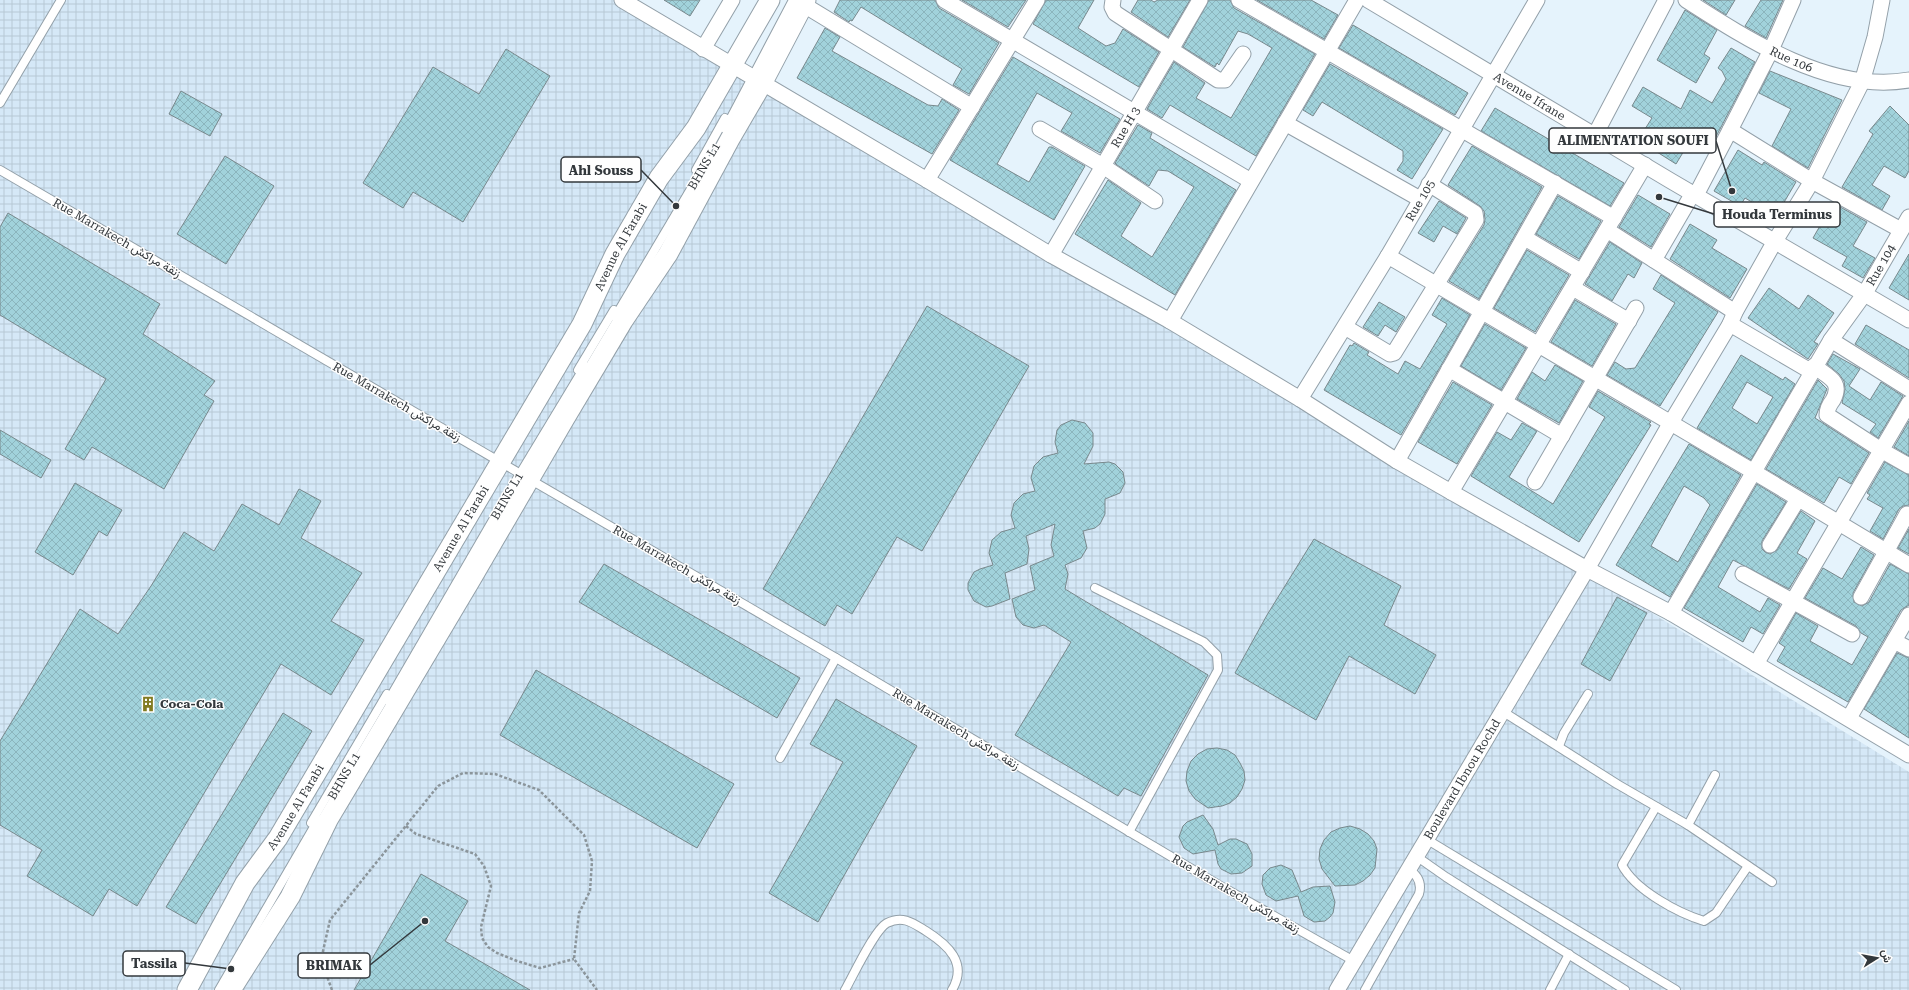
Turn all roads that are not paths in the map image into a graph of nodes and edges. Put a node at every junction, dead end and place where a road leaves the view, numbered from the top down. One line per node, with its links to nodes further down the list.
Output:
1 (61, 0): 29 (lane)
2 (622, 0): 19 (street)
3 (732, 0): 19 (street)
4 (770, 0): 24 (street, Avenue Al Farabi)
5 (944, 0): 18 (street)
6 (1037, 0): 18 (street)
7 (1113, 0): 20 (street)
8 (1200, 0): 20 (street, Rue H 3)
9 (1240, 0): 22 (street)
10 (1357, 0): 22 (street)
11 (1537, 0): 25 (street, Rue 105)
12 (1666, 0): 36 (street)
13 (1686, 0): 21 (street, Rue 106)
14 (1793, 0): 21 (street)
15 (1882, 0): 28 (street, Boulevard Ibnou Rochd)
16 (797, 1): 26 (street); 30 (street)
17 (1377, 2): 25 (street, Avenue Ifrane)
18 (1012, 41): 30 (street); 31 (street)
19 (703, 49): 24 (street)
20 (1171, 49): 23 (street); 31 (street, Rue H 3)
21 (1771, 50): 28 (street, Rue 106); 35 (street)
22 (1327, 51): 32 (street); 34 (street)
23 (1243, 54)
24 (732, 65): 26 (street); 78 (street, Avenue Al Farabi)
25 (1494, 75): 34 (street, Rue 105); 36 (street, Avenue Ifrane)
26 (754, 79): 40 (street); 81 (street)
27 (1909, 80): 28 (street, Rue 106)
28 (1862, 82): 42 (street, Boulevard Ibnou Rochd)
29 (0, 103)
30 (972, 107): 40 (street)
31 (1134, 112): 38 (street, Rue H 3); 41 (street)
32 (1285, 123): 41 (street); 46 (street)
33 (1040, 129): 38 (street)
34 (1462, 129): 43 (street); 44 (street, Rue 105)
35 (1730, 130): 42 (street); 45 (street)
36 (1595, 134): 37 (street, Avenue Ifrane)
37 (1645, 165): 45 (street, Avenue Ifrane); 49 (street)
38 (1103, 166): 47 (street); 53 (street, Rue H 3)
39 (0, 170): 78 (lane, Rue Marrakech زنقة مراكش)
40 (927, 180): 53 (street)
41 (1251, 181): 63 (street)
42 (1812, 181): 50 (street); 52 (street, Boulevard Ibnou Rochd)
43 (1555, 183): 49 (street); 51 (street)
44 (1429, 184): 46 (street, Rue 105); 57 (street)
45 (1694, 194): 52 (street, Avenue Ifrane); 55 (street)
46 (1420, 199): 54 (street, Rue 105)
47 (1155, 201)
48 (1909, 217): 50 (street, Rue 104)
49 (1611, 224): 55 (street); 56 (street)
50 (1901, 230): 59 (street, Rue 104)
51 (1525, 238): 56 (street); 60 (street)
52 (1774, 241): 59 (street, Avenue Ifrane); 61 (street, Boulevard Ibnou Rochd)
53 (1051, 255): 63 (street)
54 (1388, 256): 57 (street); 64 (street, Rue 105)
55 (1654, 260): 61 (street)
56 (1582, 272): 58 (street)
57 (1437, 285): 60 (street); 64 (street)
58 (1573, 288): 66 (street); 69 (street)
59 (1865, 293): 62 (street, Avenue Ifrane); 65 (street, Rue 104)
60 (1482, 312): 66 (street); 67 (street)
61 (1732, 318): 68 (street); 74 (street, Boulevard Ibnou Rochd)
62 (1909, 320)
63 (1170, 321): 71 (street)
64 (1345, 327): 71 (street, Rue 105)
65 (1831, 340): 68 (street, Rue 104); 70 (street)
66 (1538, 345): 69 (street); 72 (street)
67 (1449, 369): 72 (street); 77 (street)
68 (1813, 369): 76 (street); 80 (street, Rue 104)
69 (1595, 379): 74 (street); 75 (street)
70 (1909, 389)
71 (1300, 399): 77 (street)
72 (1504, 402): 75 (street); 83 (street)
73 (1909, 403): 76 (street)
74 (1670, 424): 80 (street); 90 (street, Boulevard Ibnou Rochd)
75 (1562, 436): 82 (street)
76 (1881, 450): 79 (street); 86 (street)
77 (1397, 461): 83 (street)
78 (500, 462): 81 (lane, Rue Marrakech زنقة مراكش); 120 (street, Avenue Al Farabi)
79 (1909, 466)
80 (1754, 472): 84 (street); 95 (street, Rue 104)
81 (522, 475): 100 (lane, Rue Marrakech زنقة مراكش); 121 (lane, BHNS L1); 122 (lane, BHNS L1); 123 (street)
82 (1535, 482)
83 (1451, 492): 90 (street)
84 (1798, 499): 86 (street); 87 (street)
85 (1907, 514): 88 (street)
86 (1838, 523): 88 (street); 94 (street)
87 (1770, 545)
88 (1886, 552): 89 (street); 93 (street)
89 (1909, 565)
90 (1587, 569): 95 (street); 103 (street, Boulevard Ibnou Rochd)
91 (1743, 574): 94 (street)
92 (1095, 588): 111 (lane)
93 (1861, 597)
94 (1792, 601): 97 (street); 101 (street)
95 (1671, 613): 101 (street)
96 (1909, 615): 98 (street)
97 (1852, 634)
98 (1894, 640): 99 (street); 104 (street)
99 (1909, 649)
100 (836, 658): 107 (lane); 111 (lane, Rue Marrakech زنقة مراكش)
101 (1756, 664): 104 (street)
102 (1588, 694): 105 (lane)
103 (1502, 711): 105 (lane); 112 (street, Boulevard Ibnou Rochd)
104 (1849, 718): 106 (street)
105 (1559, 746): 109 (lane)
106 (1909, 755)
107 (780, 758)
108 (1715, 775): 110 (lane)
109 (1656, 808): 110 (lane); 114 (lane)
110 (1688, 825): 114 (lane)
111 (1129, 832): 118 (lane, Rue Marrakech زنقة مراكش)
112 (1426, 839): 113 (street, Boulevard Ibnou Rochd); 129 (lane)
113 (1416, 856): 115 (street, Boulevard Ibnou Rochd); 117 (lane)
114 (1748, 866): 116 (lane)
115 (1408, 869): 118 (street, Boulevard Ibnou Rochd); 126 (lane)
116 (1772, 882)
117 (1569, 954): 127 (lane); 128 (lane)
118 (1354, 961): 119 (street, Boulevard Ibnou Rochd)
119 (1342, 988)
120 (188, 990)
121 (214, 990)
122 (219, 990)
123 (231, 990)
124 (845, 990): 125 (lane)
125 (952, 990)
126 (1365, 990)
127 (1550, 990)
128 (1624, 990)
129 (1676, 990)

